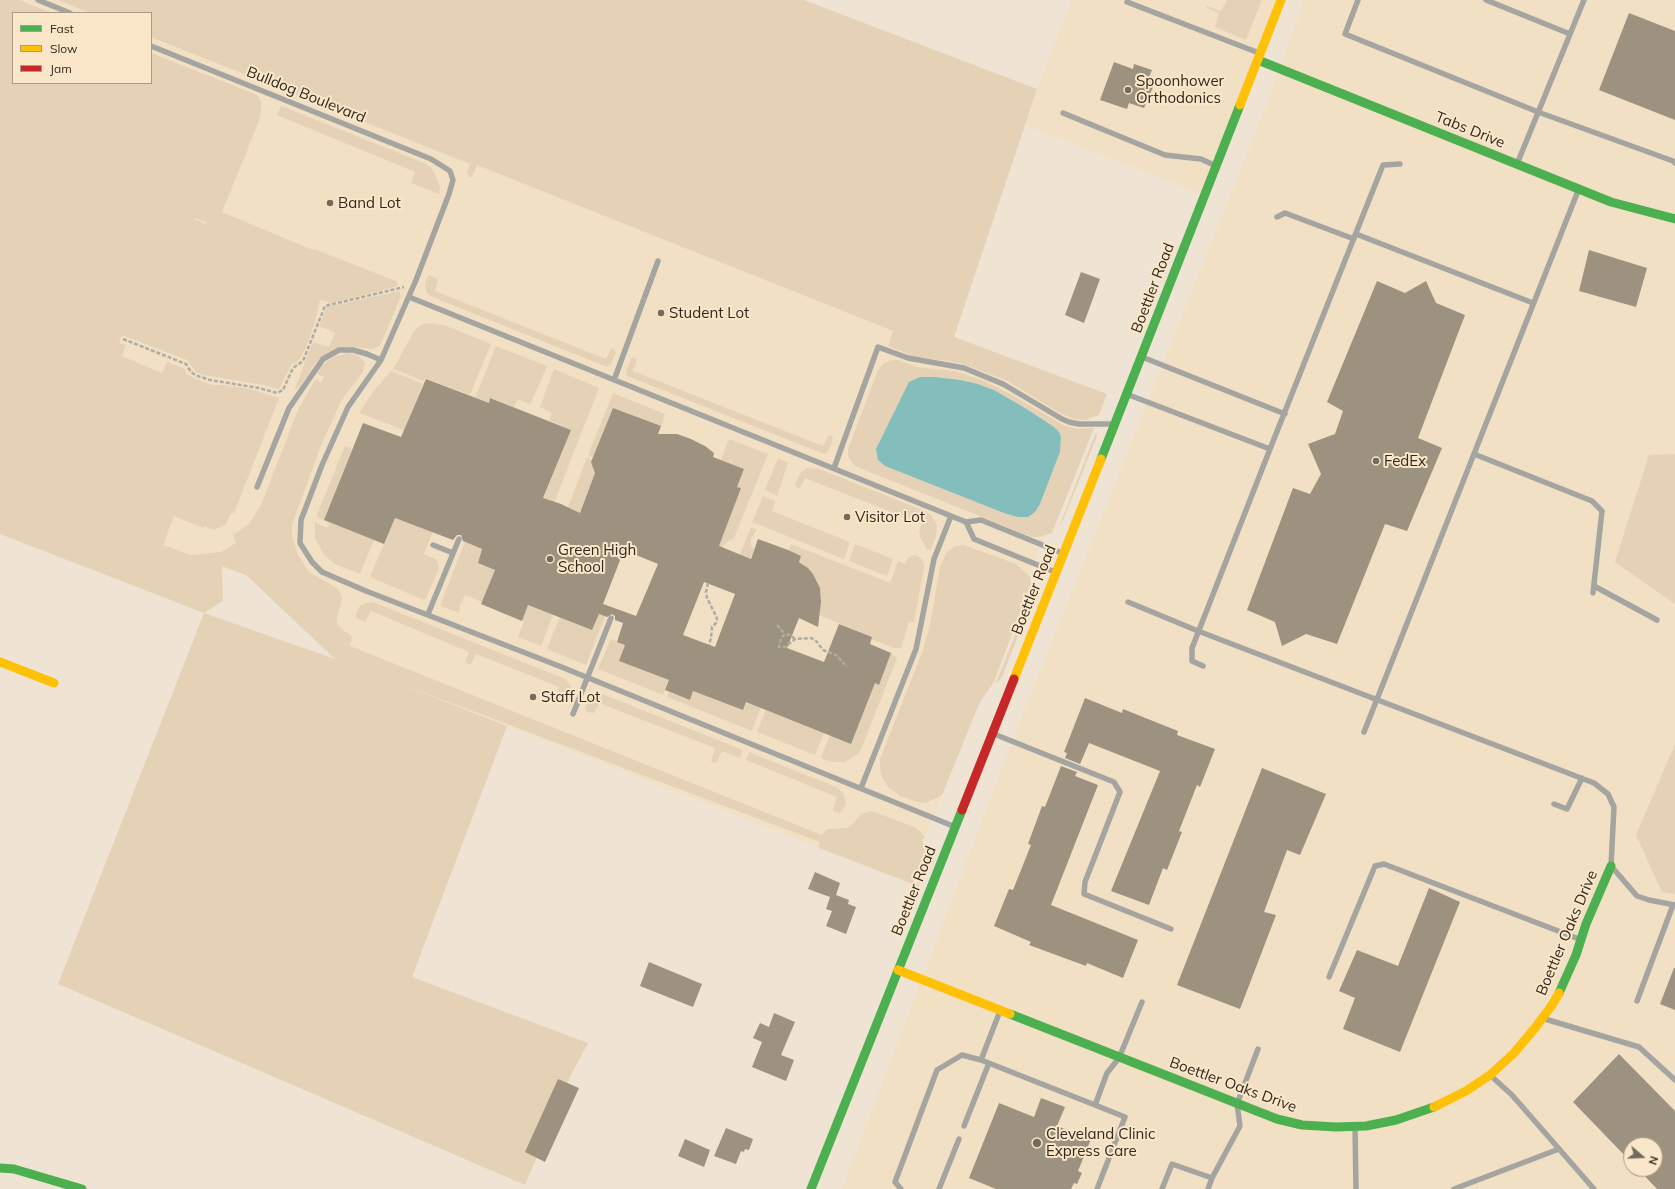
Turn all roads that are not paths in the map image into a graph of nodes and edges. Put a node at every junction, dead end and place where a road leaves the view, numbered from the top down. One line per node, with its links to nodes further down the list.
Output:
1 (38, 0): 7 (lane)
2 (1128, 0): 10 (lane)
3 (1281, 0): 10 (street, Boettler Road)
4 (1358, 0): 11 (lane)
5 (1486, 0): 8 (lane)
6 (1584, 0): 8 (lane)
7 (68, 12)
8 (1570, 34): 11 (lane)
9 (152, 46): 22 (lane, Bulldog Boulevard)
10 (1259, 57): 15 (street, Tabs Drive); 16 (street, Boettler Road)
11 (1538, 112): 13 (lane); 15 (lane)
12 (1063, 113): 16 (lane)
13 (1674, 161)
14 (1400, 164): 20 (lane)
15 (1517, 164): 17 (street, Tabs Drive)
16 (1216, 166): 24 (street, Boettler Road)
17 (1579, 189): 19 (street, Tabs Drive); 23 (lane)
18 (1277, 217): 20 (lane)
19 (1675, 220)
20 (1355, 237): 23 (lane); 28 (lane)
21 (658, 260): 26 (lane)
22 (408, 297): 25 (lane); 26 (lane)
23 (1533, 303): 31 (lane)
24 (1141, 356): 27 (street, Boettler Road); 28 (lane)
25 (381, 360): 33 (lane); 44 (lane)
26 (614, 380): 32 (lane)
27 (1126, 394): 29 (street, Boettler Road); 30 (lane)
28 (1285, 414): 30 (lane)
29 (1115, 424): 32 (lane); 39 (street, Boettler Road)
30 (1270, 449): 47 (lane)
31 (1474, 454): 41 (lane); 52 (lane)
32 (834, 468): 34 (lane)
33 (257, 487)
34 (950, 516): 35 (lane); 57 (lane)
35 (966, 522): 39 (lane); 40 (lane)
36 (459, 539): 38 (lane)
37 (433, 545): 38 (lane)
38 (453, 553): 44 (lane)
39 (1063, 554): 40 (street, Boettler Road)
40 (1056, 573): 55 (street, Boettler Road)
41 (1594, 586): 42 (lane); 46 (lane)
42 (1593, 593)
43 (1128, 602): 47 (lane)
44 (428, 614): 50 (lane)
45 (611, 618): 50 (lane)
46 (1657, 620)
47 (1198, 631): 49 (lane); 52 (lane)
48 (0, 662): 51 (street)
49 (1203, 666)
50 (586, 677): 53 (lane); 57 (lane)
51 (54, 683)
52 (1377, 699): 54 (lane); 56 (lane)
53 (573, 714)
54 (1364, 732)
55 (992, 733): 59 (street, Boettler Road); 62 (lane)
56 (1582, 778): 58 (lane); 60 (lane)
57 (861, 788): 59 (lane)
58 (1554, 804)
59 (954, 826): 64 (street, Boettler Road)
60 (1612, 866): 61 (lane); 63 (street, Boettler Oaks Drive)
61 (1674, 905): 66 (lane)
62 (1171, 929)
63 (1581, 940): 65 (lane); 69 (street, Boettler Oaks Drive)
64 (898, 970): 68 (street, Boettler Oaks Drive); 85 (street, Boettler Road)
65 (1329, 977)
66 (1637, 1001)
67 (1142, 1002): 71 (lane)
68 (1000, 1010): 71 (street, Boettler Oaks Drive); 72 (lane)
69 (1542, 1018): 74 (street, Boettler Oaks Drive); 75 (lane)
70 (1258, 1049): 76 (lane)
71 (1119, 1058): 76 (street, Boettler Oaks Drive); 77 (lane)
72 (981, 1060): 73 (lane); 86 (lane)
73 (989, 1063): 77 (lane); 78 (lane)
74 (1490, 1075): 79 (street, Boettler Oaks Drive); 81 (lane)
75 (1675, 1080)
76 (1238, 1104): 79 (street, Boettler Oaks Drive); 83 (lane)
77 (1095, 1105): 88 (lane)
78 (964, 1126)
79 (1355, 1126): 91 (lane)
80 (959, 1139): 87 (lane)
81 (1559, 1149): 92 (lane); 93 (lane)
82 (0, 1168): 84 (street)
83 (1212, 1178): 89 (lane); 90 (lane)
84 (82, 1189)
85 (811, 1189)
86 (901, 1189)
87 (939, 1189)
88 (1097, 1189)
89 (1162, 1189)
90 (1208, 1189)
91 (1356, 1189)
92 (1454, 1189)
93 (1594, 1189)

